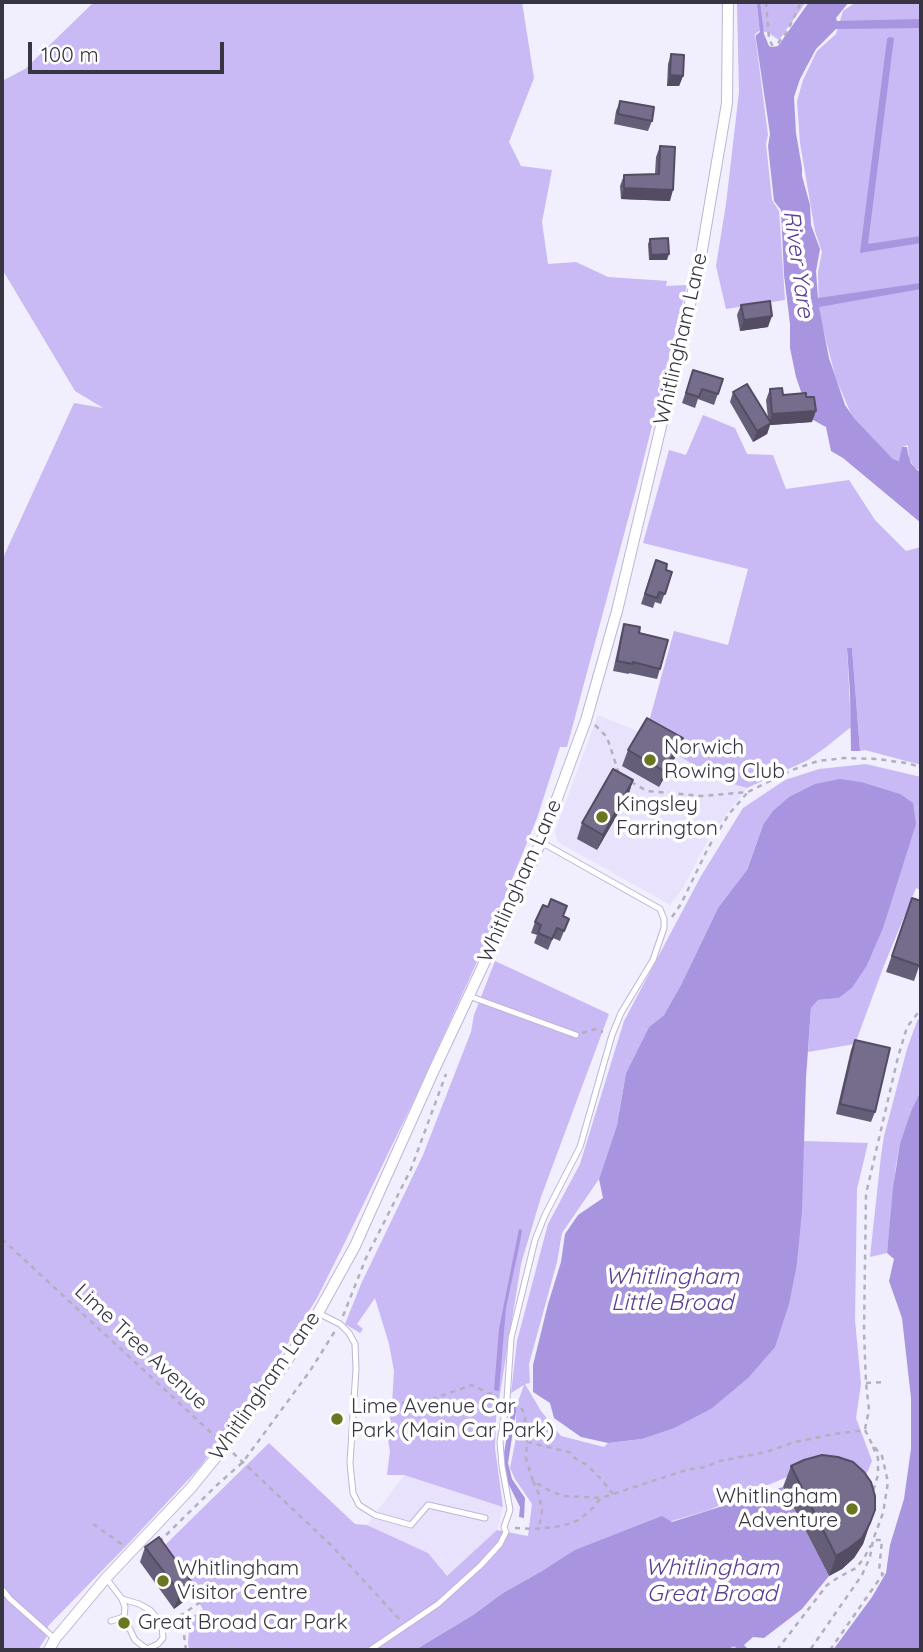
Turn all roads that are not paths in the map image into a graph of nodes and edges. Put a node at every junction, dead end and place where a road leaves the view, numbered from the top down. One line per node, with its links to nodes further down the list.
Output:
1 (727, 2): 2 (street, Whitlingham Lane)
2 (541, 842): 3 (street, Whitlingham Lane); 15 (lane)
3 (469, 996): 4 (lane); 5 (street, Whitlingham Lane)
4 (576, 1035)
5 (318, 1313): 6 (lane); 7 (street, Whitlingham Lane)
6 (485, 1518)
7 (106, 1578): 9 (lane); 12 (street, Whitlingham Lane)
8 (2, 1589): 12 (lane)
9 (122, 1599): 10 (lane); 14 (lane)
10 (124, 1617): 11 (lane); 14 (lane)
11 (111, 1621)
12 (55, 1639): 13 (street, Whitlingham Lane)
13 (49, 1650)
14 (147, 1650)
15 (370, 1650)

